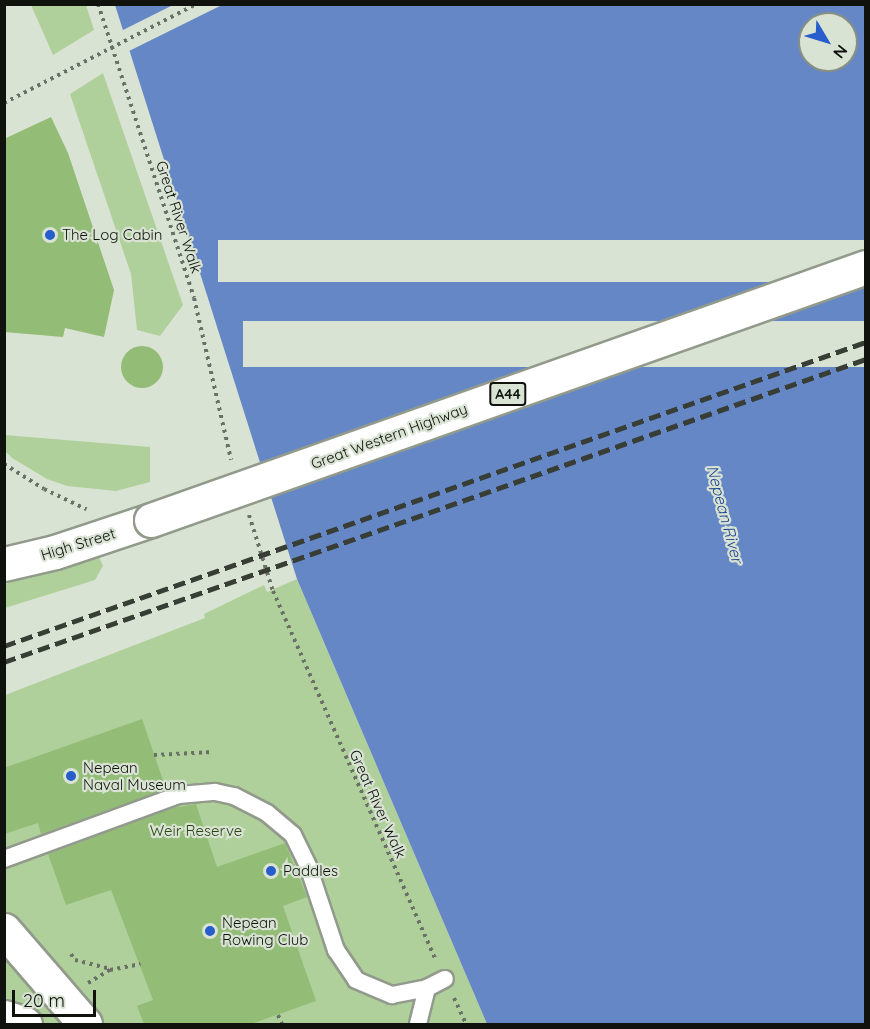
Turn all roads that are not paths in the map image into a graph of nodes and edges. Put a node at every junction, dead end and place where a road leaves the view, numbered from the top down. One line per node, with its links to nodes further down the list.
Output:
1 (866, 267): 2 (main road, Great Western Highway / A44, bridge)
2 (151, 520): 3 (main road, High Street / A44)
3 (4, 564)
4 (4, 859): 7 (lane)
5 (4, 930): 8 (main road)
6 (445, 979): 7 (lane)
7 (427, 988): 11 (lane)
8 (74, 1013)
9 (4, 1017): 10 (main road)
10 (25, 1024)
11 (418, 1024)

